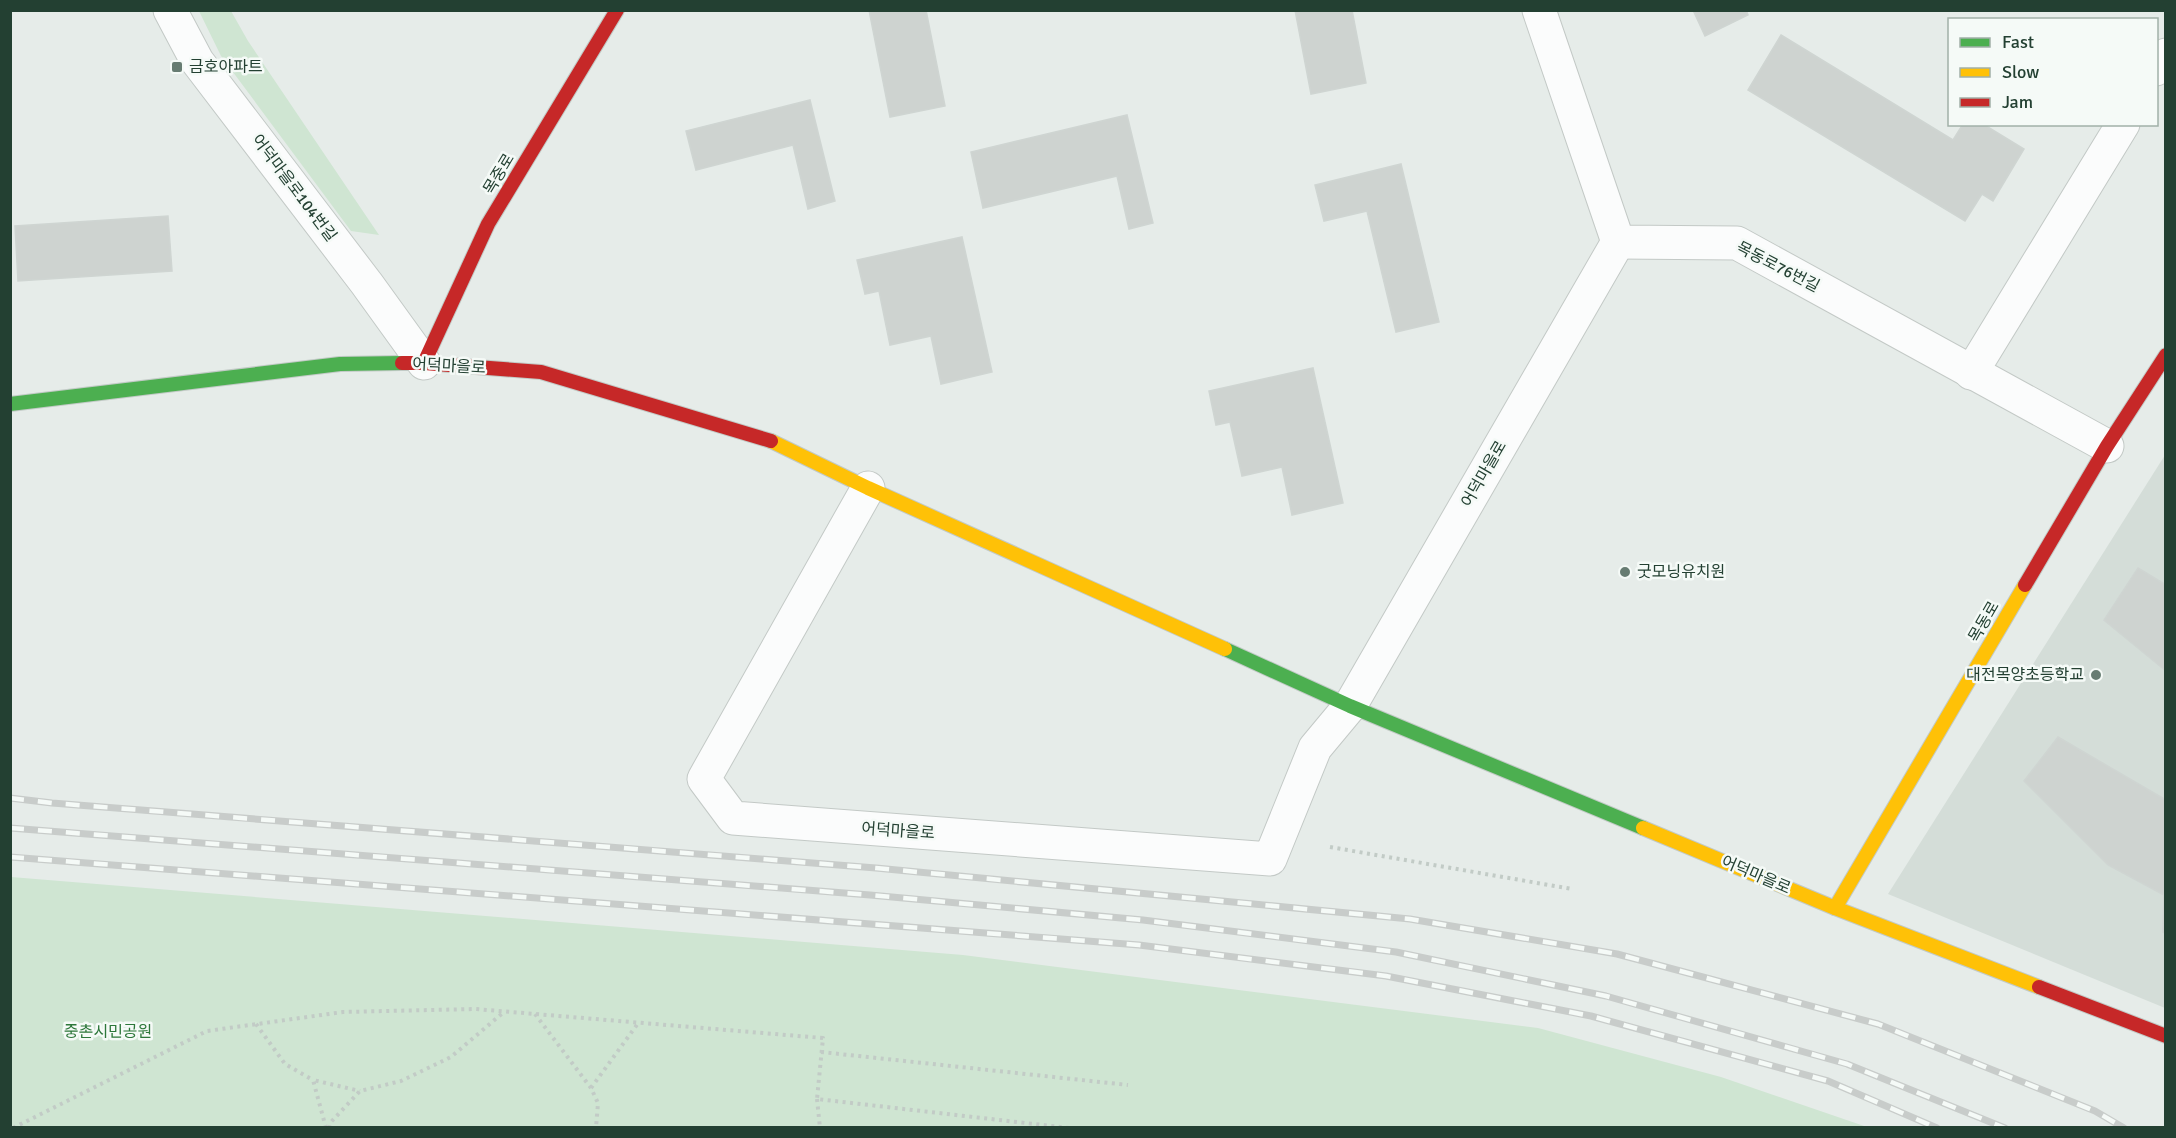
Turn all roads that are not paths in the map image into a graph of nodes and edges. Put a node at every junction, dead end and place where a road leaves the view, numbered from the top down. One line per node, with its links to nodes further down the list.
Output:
1 (170, 10): 7 (street, 어덕마을로104번길)
2 (617, 10): 7 (main road, 목중로)
3 (1539, 10): 5 (street)
4 (2122, 126): 8 (street)
5 (1618, 242): 8 (street, 목동로76번길); 12 (street, 어덕마을로)
6 (2166, 355): 10 (main road, 목동로)
7 (424, 363): 9 (main road, 어덕마을로); 11 (main road, 어덕마을로)
8 (1971, 373): 10 (street, 목동로76번길)
9 (10, 404)
10 (2107, 446): 13 (main road, 목동로)
11 (868, 488): 12 (main road, 어덕마을로); 12 (street, 어덕마을로)
12 (1350, 706): 13 (main road, 어덕마을로)
13 (1835, 908): 14 (main road, 어덕마을로)
14 (2166, 1036)

